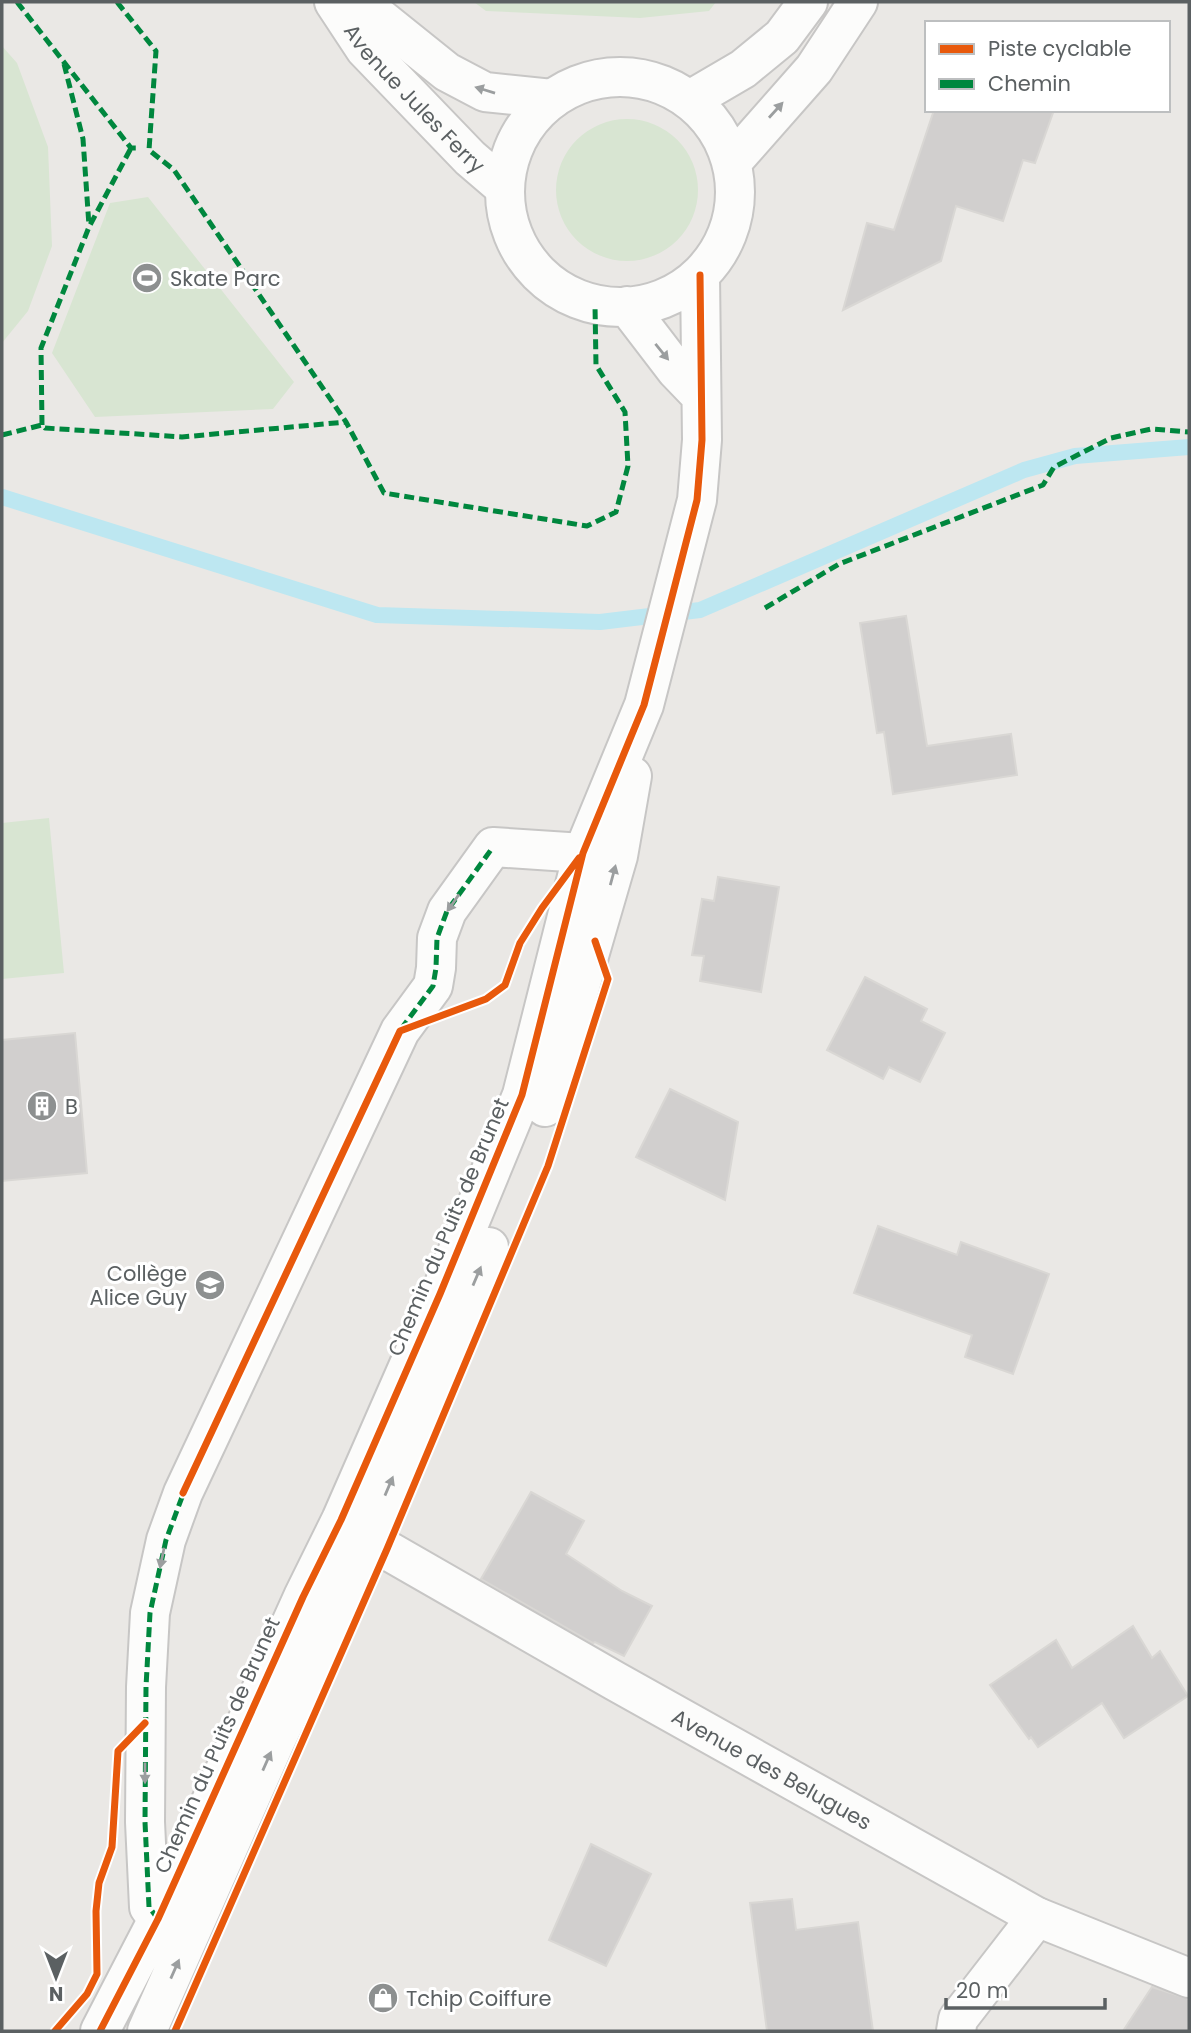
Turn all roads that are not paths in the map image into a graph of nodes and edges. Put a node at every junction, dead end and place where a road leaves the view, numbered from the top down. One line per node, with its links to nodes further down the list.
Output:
1 (334, 2): 8 (street, Avenue Jules Ferry)
2 (351, 2): 5 (street, Avenue Jules Ferry, one-way to 2)
3 (808, 2): 6 (street)
4 (858, 2): 7 (street, one-way to 4)
5 (552, 99): 6 (street); 8 (street)
6 (690, 100): 7 (street)
7 (732, 162): 9 (street)
8 (505, 188): 10 (street)
9 (700, 275): 10 (street); 11 (street, Chemin du Puits de Brunet)
10 (627, 306): 11 (street, one-way to 11)
11 (701, 396): 12 (street, Chemin du Puits de Brunet)
12 (645, 705): 13 (street, Chemin du Puits de Brunet); 14 (street, Chemin du Puits de Brunet, one-way to 12)
13 (583, 853): 16 (street, Chemin du Puits de Brunet); 16 (street, one-way to 16)
14 (366, 1538): 15 (street, Avenue des Belugues); 19 (street, Chemin du Puits de Brunet, one-way to 14)
15 (1037, 1917): 17 (street, Avenue des Belugues); 20 (street)
16 (158, 1919): 18 (street, Chemin du Puits de Brunet)
17 (1189, 1978)
18 (100, 2031)
19 (147, 2031)
20 (956, 2031)

